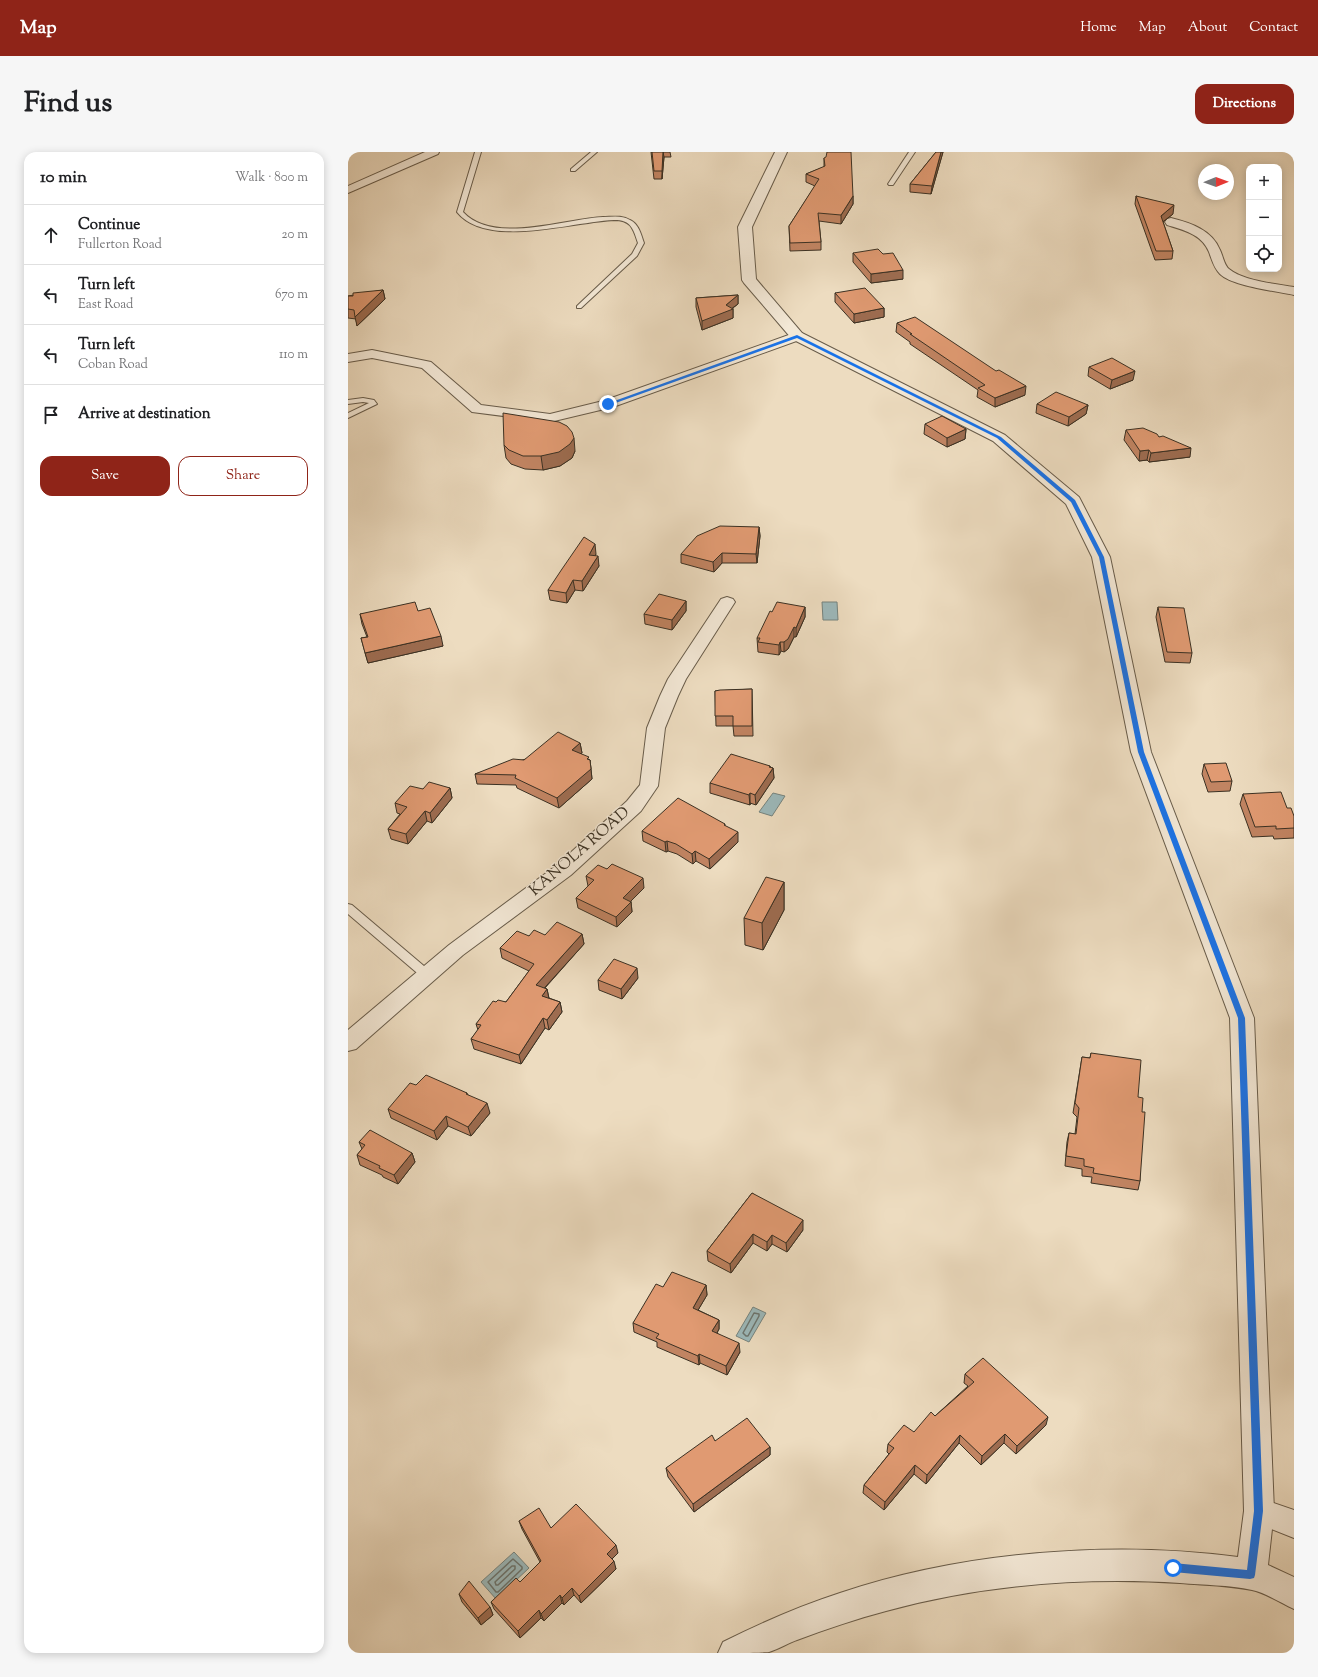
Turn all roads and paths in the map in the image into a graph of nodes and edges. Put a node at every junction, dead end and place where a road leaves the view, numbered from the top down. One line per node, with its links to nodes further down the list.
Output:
1 (434, 152): 8 (street)
2 (478, 152): 11 (lane)
3 (594, 152): 6 (lane)
4 (781, 152): 12 (street)
5 (912, 152): 7 (lane)
6 (573, 170)
7 (892, 184)
8 (348, 190)
9 (1171, 222): 10 (street)
10 (1294, 291)
11 (579, 308)
12 (797, 336): 13 (street); 20 (street)
13 (348, 358)
14 (348, 402): 15 (lane)
15 (348, 416)
16 (727, 602): 18 (street, KANOLA ROAD)
17 (348, 908): 18 (lane)
18 (427, 975): 19 (street, KANOLA ROAD)
19 (348, 1043)
20 (1259, 1511): 21 (street); 22 (street)
21 (1294, 1524)
22 (1250, 1575): 23 (street); 24 (street)
23 (1294, 1593)
24 (734, 1653)

